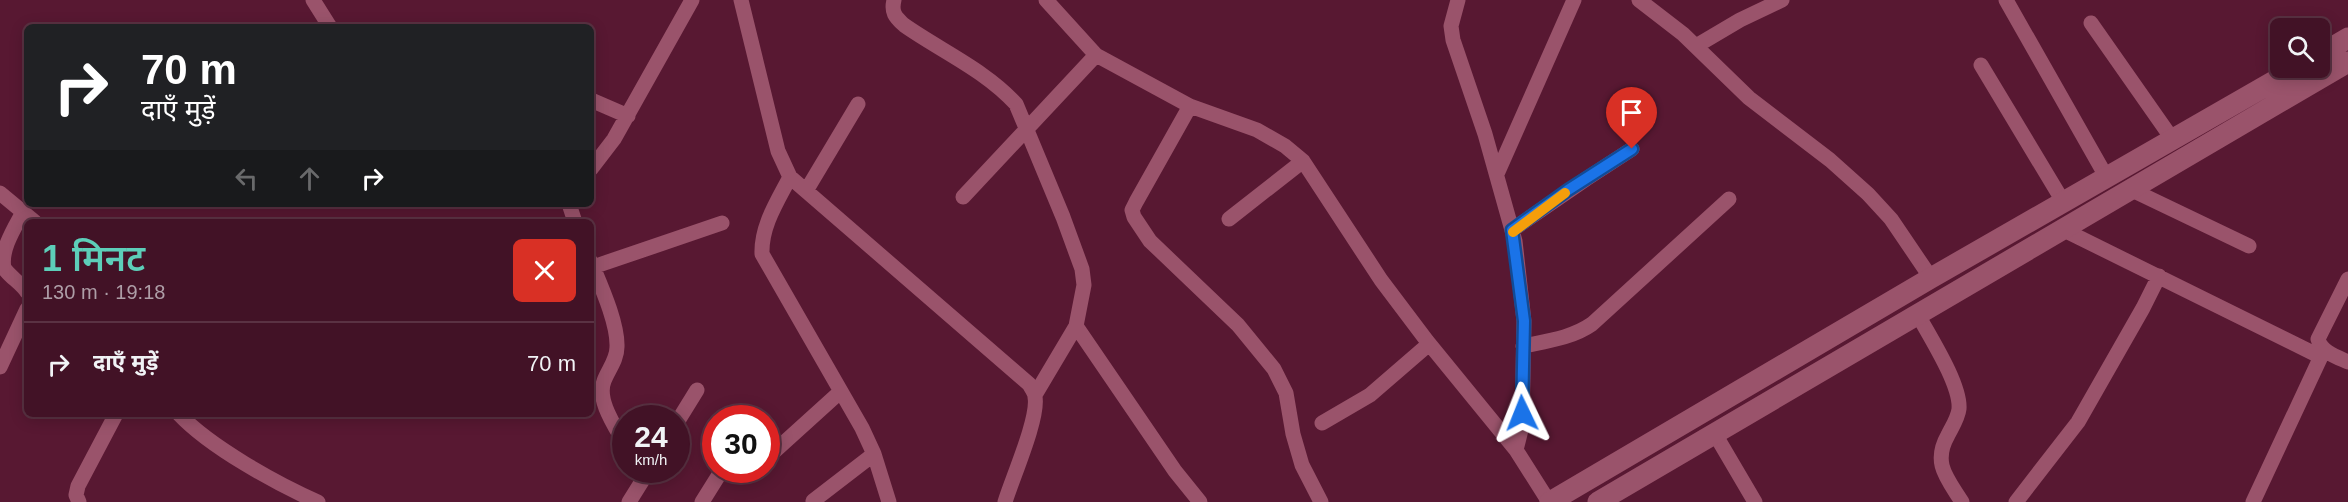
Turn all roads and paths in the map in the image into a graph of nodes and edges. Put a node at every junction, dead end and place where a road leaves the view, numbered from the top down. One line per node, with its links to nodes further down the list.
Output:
1 (313, 0): 12 (street)
2 (692, 0): 23 (street)
3 (741, 0): 30 (street)
4 (894, 0): 24 (street)
5 (1046, 0): 16 (street)
6 (1458, 0): 29 (street)
7 (1574, 0): 29 (street)
8 (1639, 0): 14 (street)
9 (1782, 0): 14 (street)
10 (2006, 0): 31 (street)
11 (2091, 23): 25 (street)
12 (328, 24)
13 (2348, 38): 15 (main road)
14 (1696, 46): 48 (street)
15 (2330, 49)
16 (1096, 55): 22 (street); 24 (street)
17 (2348, 62): 32 (main road)
18 (1982, 65): 37 (street)
19 (2280, 78): 25 (main road)
20 (594, 101): 23 (street)
21 (858, 104): 33 (street)
22 (1190, 106): 27 (street); 81 (street)
23 (628, 116): 28 (street)
24 (1027, 128): 35 (street); 53 (street)
25 (2173, 140): 31 (main road)
26 (1632, 149): 42 (street)
27 (1303, 161): 39 (street); 54 (street)
28 (594, 165)
29 (1497, 174): 42 (street)
30 (790, 177): 33 (street); 60 (street)
31 (2107, 178): 37 (main road)
32 (2133, 190): 43 (main road); 44 (street)
33 (806, 191): 61 (street)
34 (0, 193): 38 (street)
35 (963, 197)
36 (1729, 200): 55 (street)
37 (2064, 203): 48 (main road)
38 (29, 217)
39 (1229, 219)
40 (24, 223): 50 (street)
41 (722, 223): 45 (street)
42 (1512, 230): 55 (street)
43 (2064, 230): 47 (street); 52 (main road)
44 (2249, 246)
45 (594, 263)
46 (594, 269): 65 (street)
47 (2159, 276): 56 (street); 86 (street)
48 (1931, 278): 82 (main road)
49 (2348, 279): 56 (street)
50 (24, 289)
51 (24, 315): 58 (street)
52 (1918, 315): 67 (main road); 85 (street)
53 (1076, 326): 61 (street); 80 (street)
54 (1429, 344): 66 (street); 69 (street)
55 (1523, 346): 69 (street)
56 (2323, 354): 57 (street); 87 (street)
57 (2348, 362)
58 (0, 367)
59 (697, 390): 62 (street)
60 (840, 392): 68 (street); 70 (street)
61 (1035, 395): 79 (street)
62 (688, 405)
63 (114, 417): 74 (street)
64 (182, 417): 75 (street)
65 (612, 420)
66 (1322, 423)
67 (1715, 434): 83 (main road); 84 (street)
68 (780, 446)
69 (1516, 450): 82 (street)
70 (874, 454): 73 (street); 78 (street)
71 (638, 483): 76 (street)
72 (714, 483): 77 (street)
73 (813, 501)
74 (79, 502)
75 (318, 502)
76 (629, 502)
77 (702, 502)
78 (889, 502)
79 (1005, 502)
80 (1200, 502)
81 (1321, 502)
82 (1550, 502)
83 (1598, 502)
84 (1755, 502)
85 (1962, 502)
86 (2016, 502)
87 (2253, 502)

